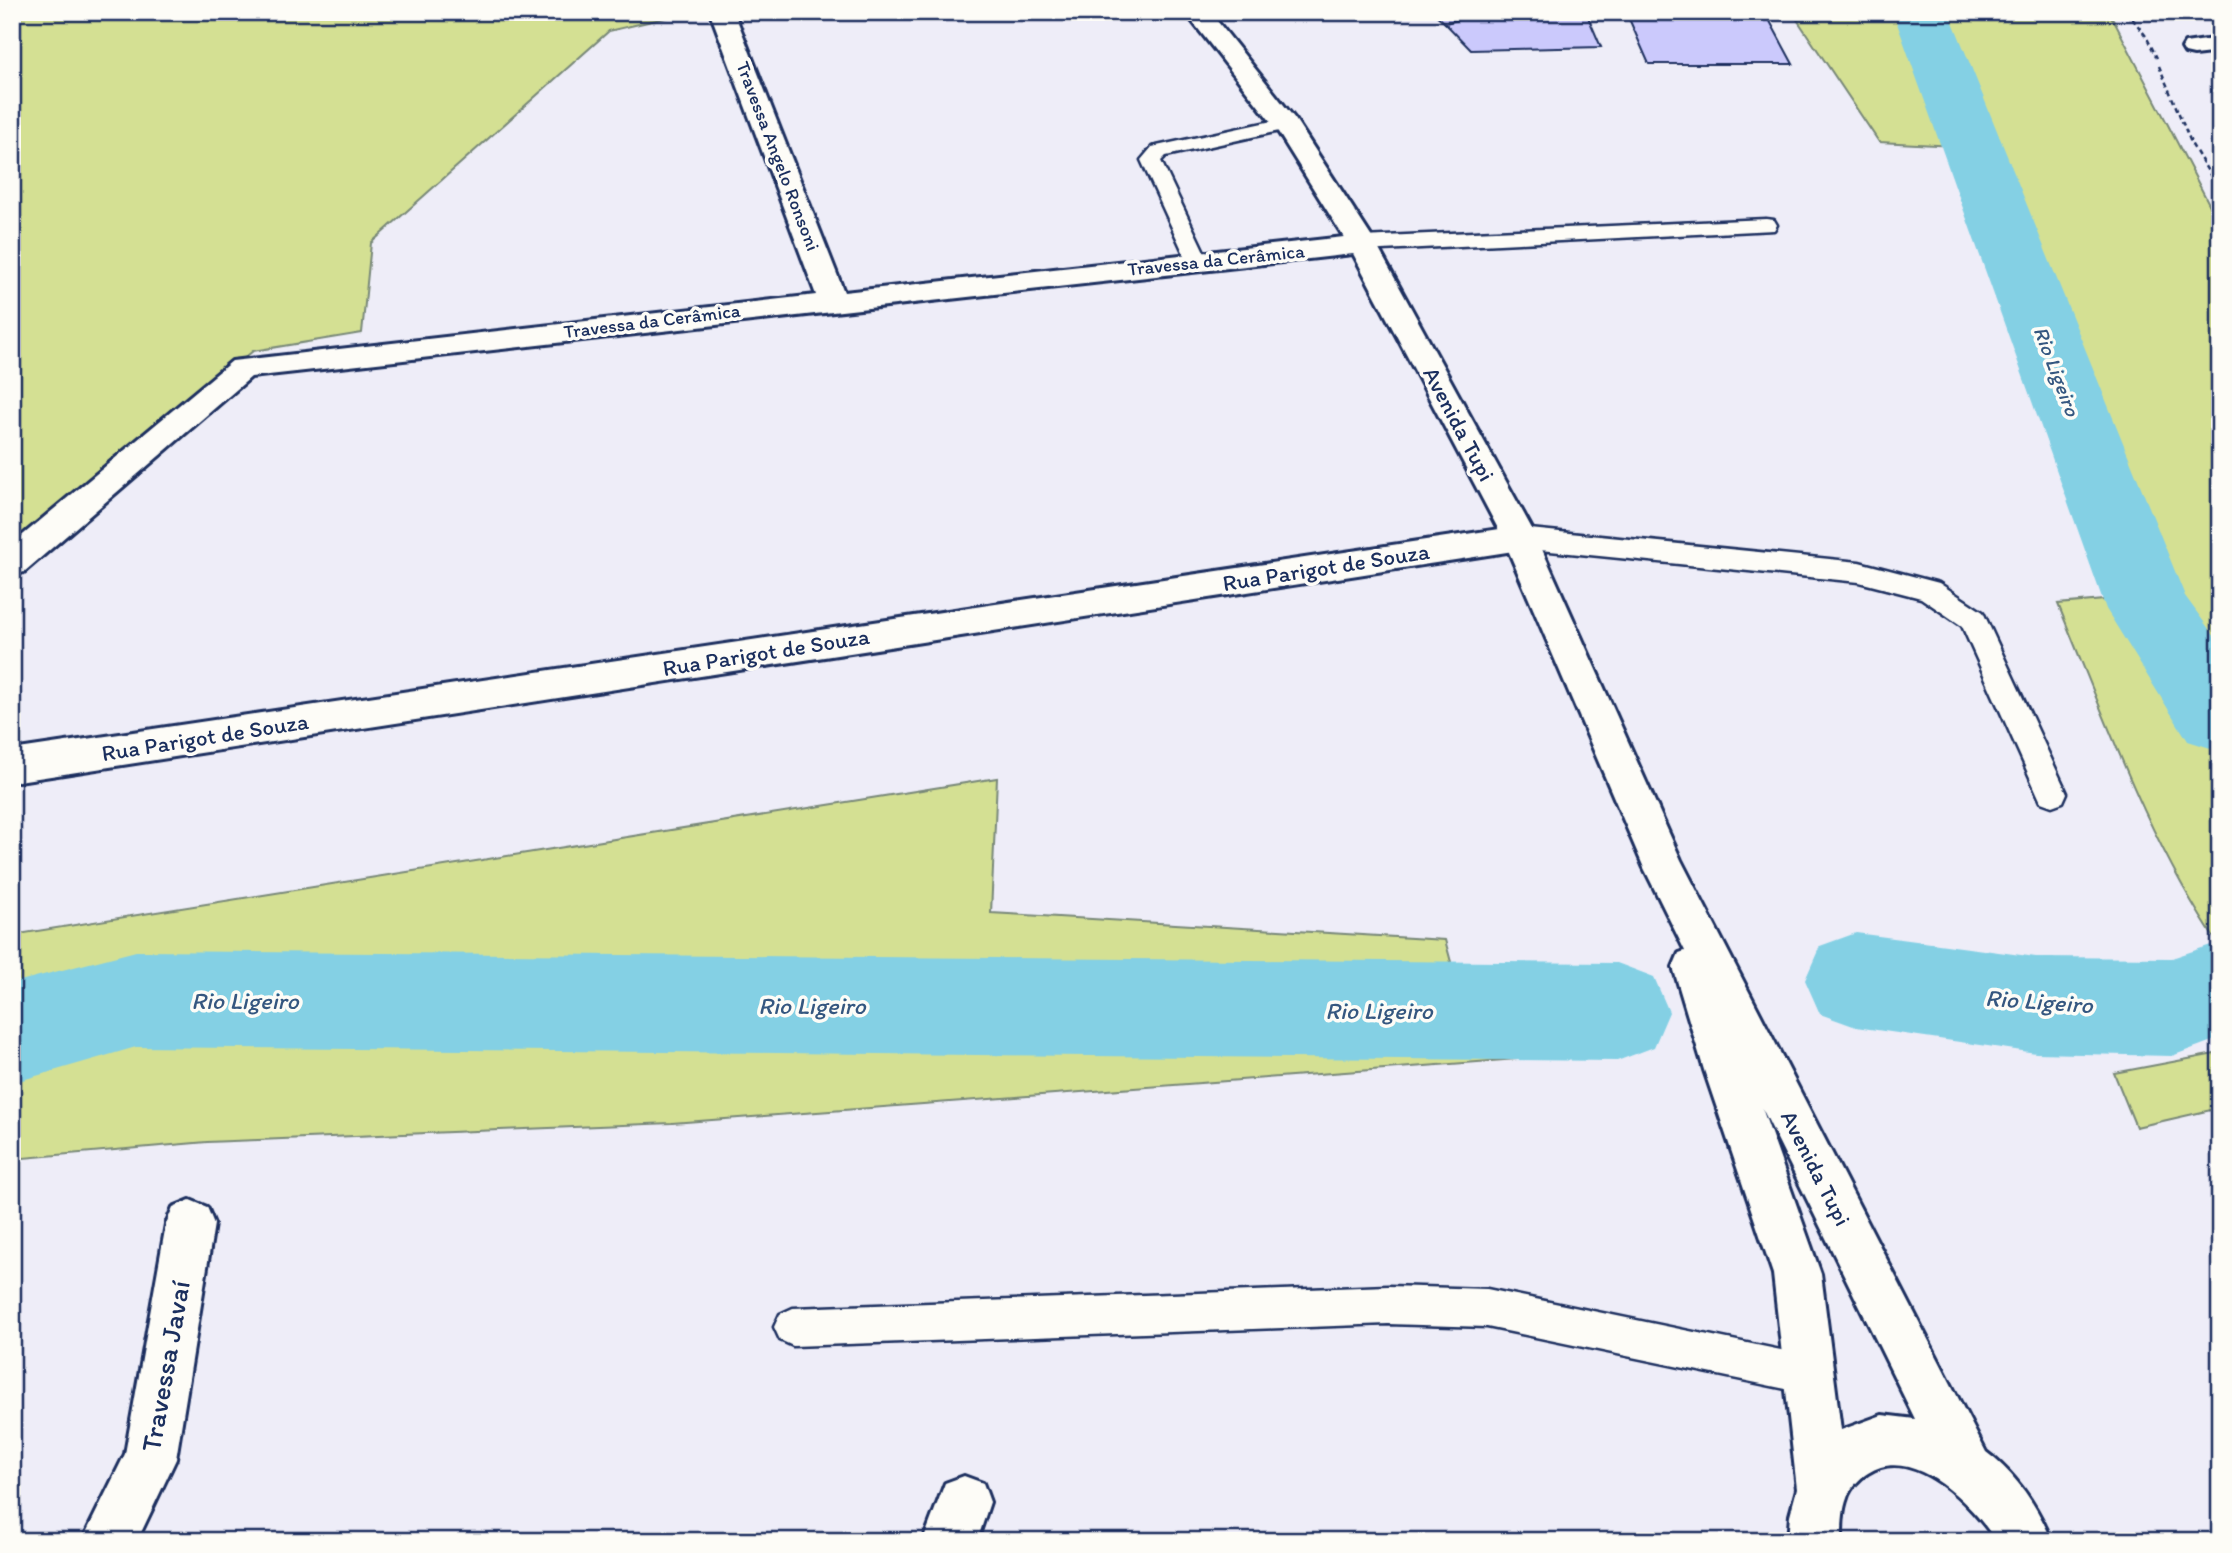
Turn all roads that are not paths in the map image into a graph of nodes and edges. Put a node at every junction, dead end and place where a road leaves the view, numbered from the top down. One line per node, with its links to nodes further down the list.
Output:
1 (722, 12): 9 (street, Travessa Angelo Ronsoni)
2 (1197, 12): 5 (street, Avenida Tupi)
3 (2220, 44): 4 (street)
4 (2194, 48)
5 (1286, 124): 7 (street, Avenida Tupi); 8 (lane)
6 (1766, 225): 7 (lane)
7 (1362, 244): 8 (street, Travessa da Cerâmica); 10 (street, Avenida Tupi)
8 (1198, 262): 9 (street, Travessa da Cerâmica)
9 (834, 301): 11 (street, Travessa da Cerâmica)
10 (1520, 538): 12 (street, Rua Parigot de Souza); 13 (lane); 14 (street, Avenida Tupi)
11 (12, 563)
12 (12, 766)
13 (2052, 793)
14 (1664, 868): 17 (street, Avenida Tupi); 18 (street, Avenida Tupi)
15 (190, 1224): 20 (street, Travessa Javaí)
16 (793, 1327): 17 (lane)
17 (1810, 1375): 19 (street, Avenida Tupi)
18 (1966, 1469): 19 (street); 22 (street)
19 (1822, 1486): 21 (street)
20 (109, 1541)
21 (1815, 1541)
22 (2025, 1541)

